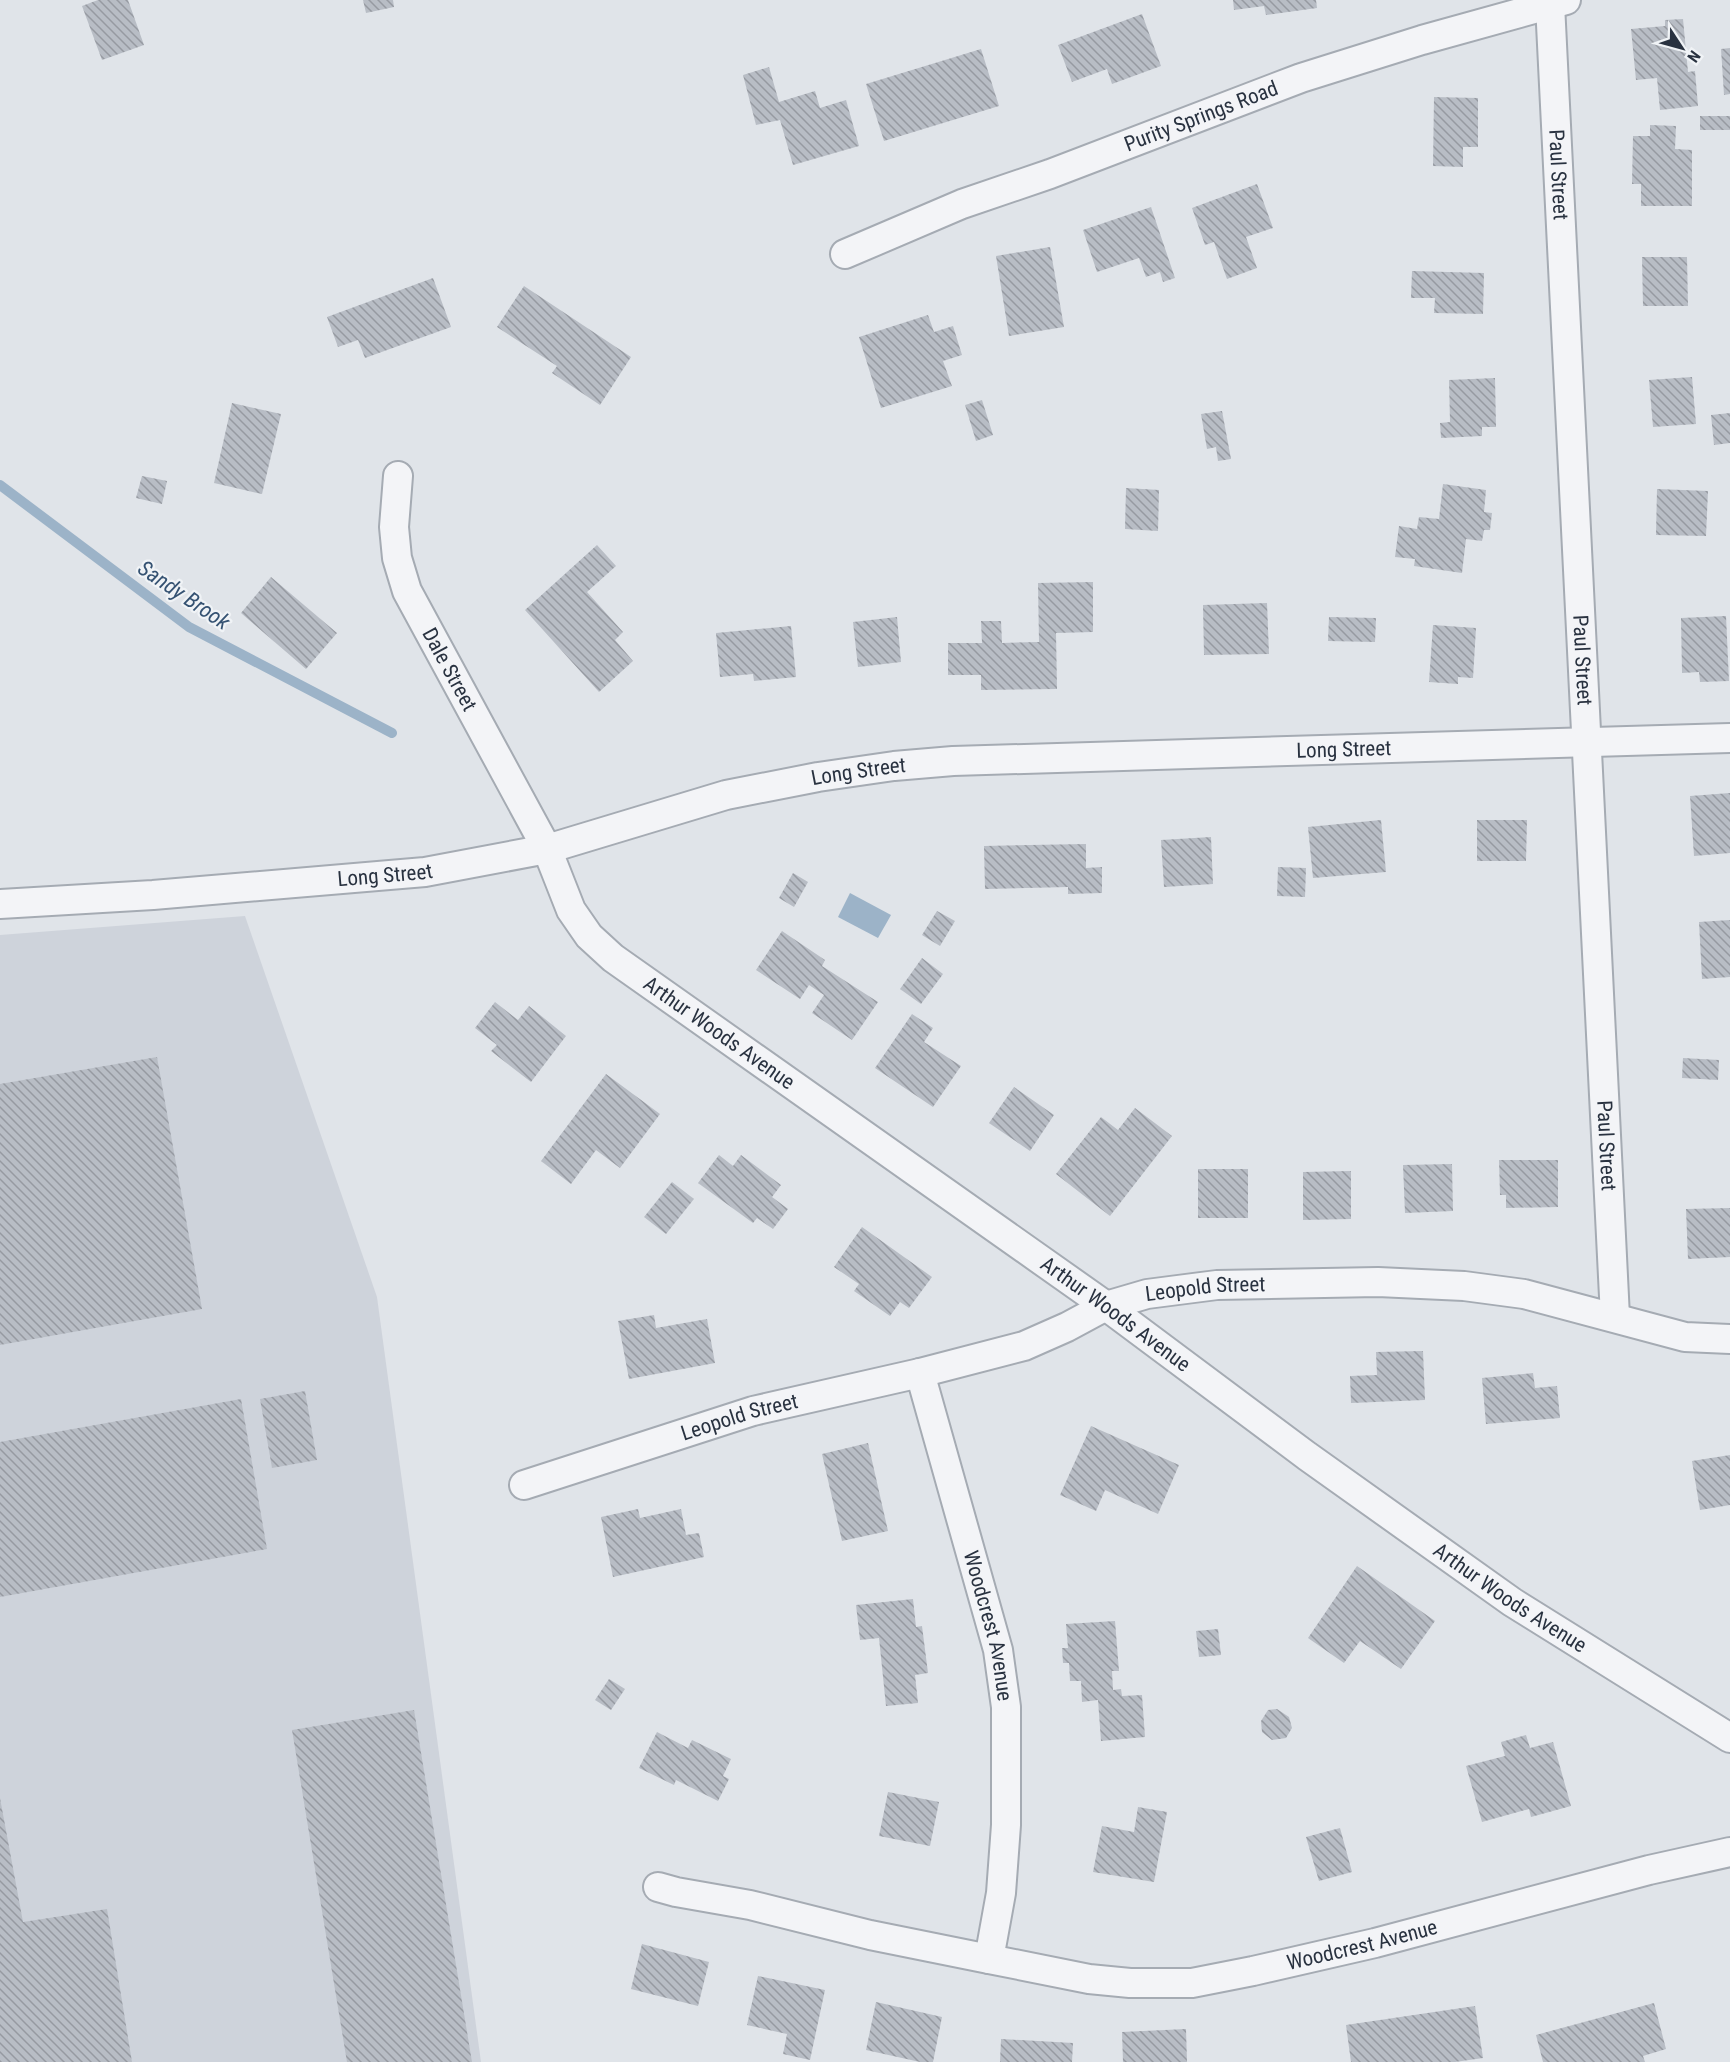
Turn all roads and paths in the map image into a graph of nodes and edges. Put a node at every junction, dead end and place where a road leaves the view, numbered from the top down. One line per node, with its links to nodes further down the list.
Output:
1 (1558, 2): 2 (street, Purity Springs Road); 5 (street, Paul Street)
2 (845, 254)
3 (398, 476): 6 (street, Dale Street)
4 (1730, 738): 5 (street, Long Street)
5 (1587, 741): 6 (street, Long Street); 9 (street, Paul Street)
6 (547, 849): 7 (street, Long Street); 8 (street, Arthur Woods Avenue)
7 (0, 904)
8 (1106, 1306): 9 (street, Leopold Street); 11 (street, Leopold Street); 13 (street, Arthur Woods Avenue)
9 (1615, 1317): 10 (street, Leopold Street)
10 (1730, 1339)
11 (920, 1373): 12 (street, Leopold Street); 16 (street, Woodcrest Avenue)
12 (524, 1485)
13 (1730, 1738)
14 (1730, 1852): 16 (street, Woodcrest Avenue)
15 (658, 1887): 16 (street, Woodcrest Avenue)
16 (989, 1959)

